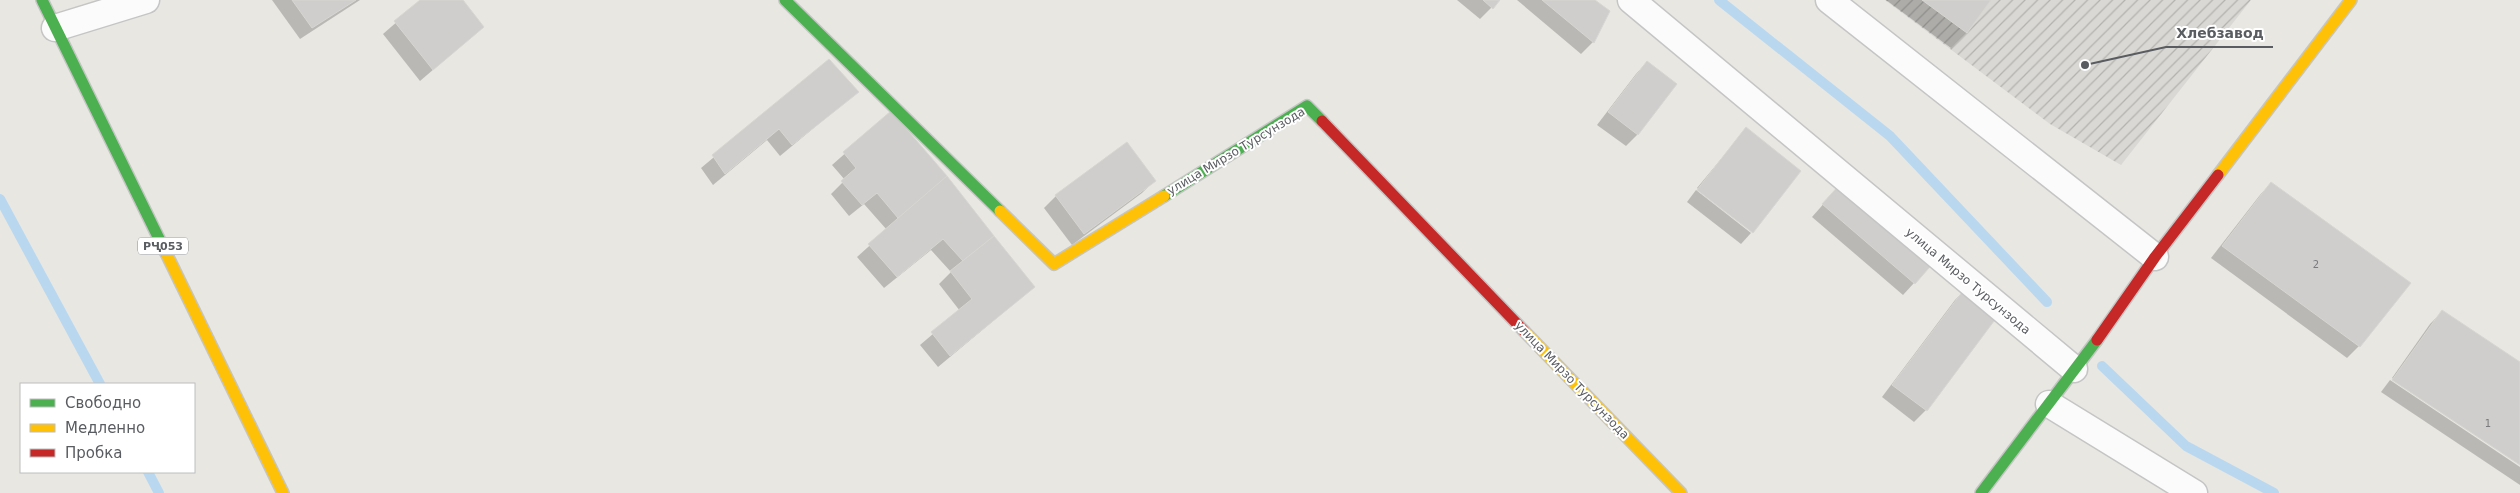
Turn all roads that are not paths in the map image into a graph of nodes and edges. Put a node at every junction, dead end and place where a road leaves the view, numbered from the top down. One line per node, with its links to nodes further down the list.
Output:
1 (42, 0): 7 (street, РҶ053)
2 (146, 0): 7 (street)
3 (785, 0): 12 (street, улица Мирзо Турсунзода)
4 (1631, 0): 9 (street, улица Мирзо Турсунзода)
5 (1828, 0): 8 (street)
6 (2351, 0): 8 (street)
7 (55, 28): 11 (street, РҶ053)
8 (2155, 257): 9 (street)
9 (2074, 369): 10 (street)
10 (2048, 404): 13 (street); 14 (street)
11 (283, 493)
12 (1681, 493)
13 (1981, 493)
14 (2194, 493)

